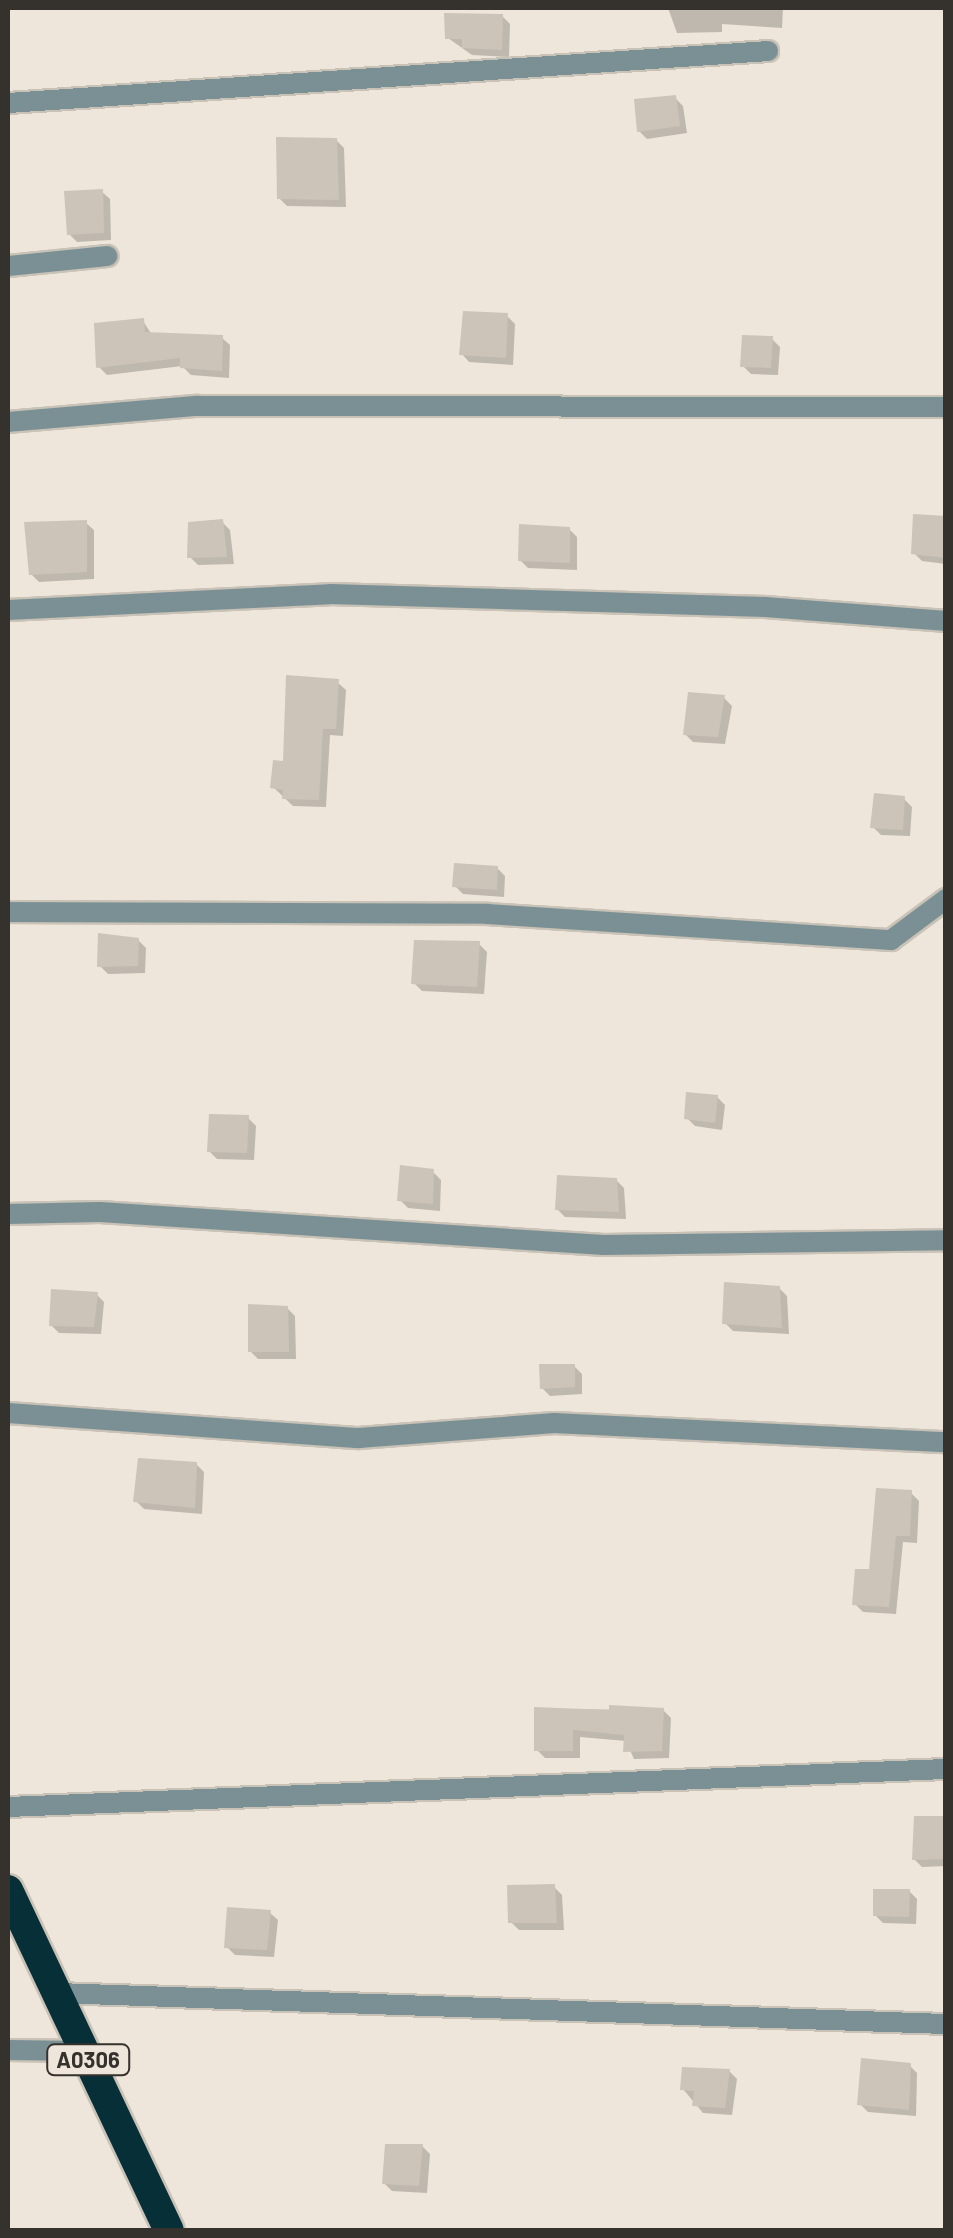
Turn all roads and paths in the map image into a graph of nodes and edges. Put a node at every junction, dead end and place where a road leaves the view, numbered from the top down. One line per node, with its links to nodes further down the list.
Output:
1 (768, 50): 2 (street)
2 (8, 103)
3 (108, 256): 4 (street)
4 (8, 266)
5 (946, 408): 6 (street)
6 (8, 422)
7 (8, 610): 8 (street)
8 (946, 621)
9 (946, 899): 10 (street)
10 (8, 912)
11 (8, 1214): 12 (street)
12 (946, 1240)
13 (8, 1413): 14 (street)
14 (946, 1442)
15 (946, 1768): 16 (street)
16 (8, 1807)
17 (8, 1890): 18 (highway, A0306)
18 (56, 1993): 19 (street); 21 (highway, A0306)
19 (946, 2024)
20 (8, 2050): 21 (street)
21 (84, 2052): 22 (highway, A0306)
22 (168, 2230)

